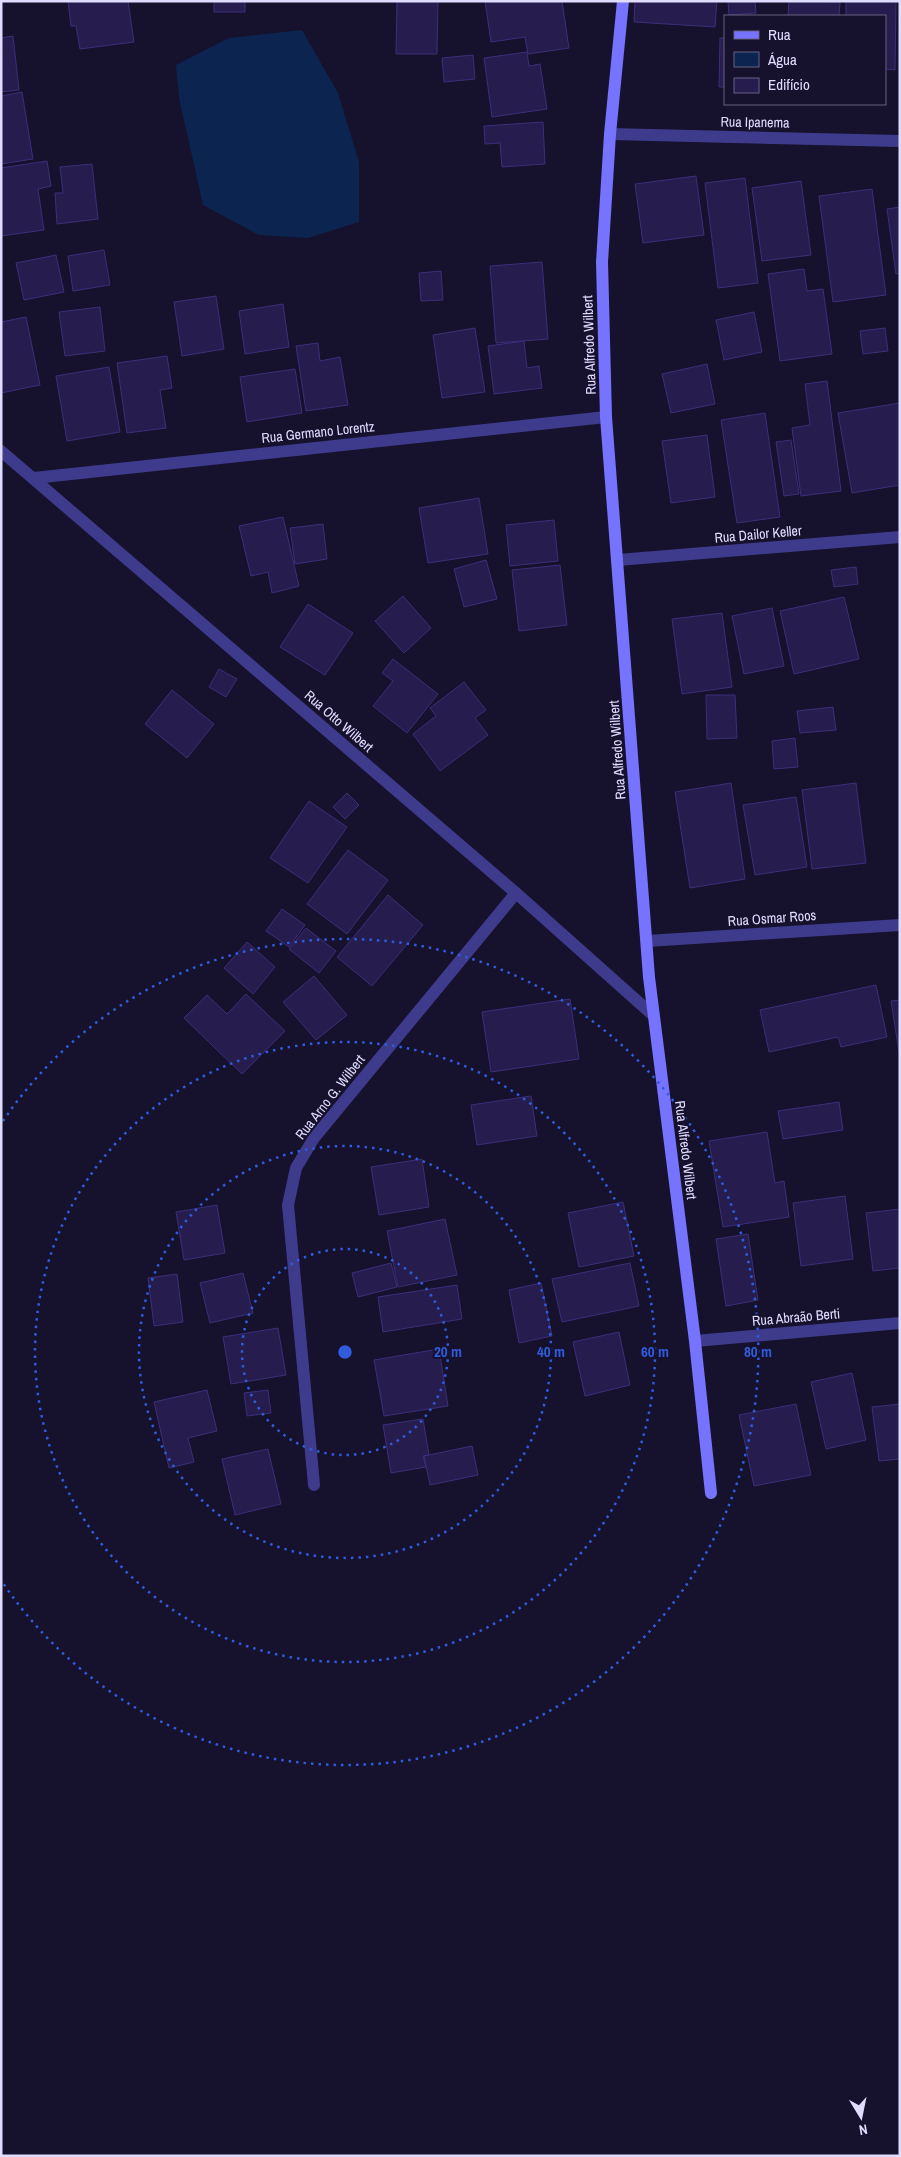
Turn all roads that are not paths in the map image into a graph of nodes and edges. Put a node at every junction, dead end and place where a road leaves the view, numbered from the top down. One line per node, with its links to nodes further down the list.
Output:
1 (623, 1): 2 (street, Rua Alfredo Wilbert)
2 (610, 134): 3 (street, Rua Ipanema); 4 (street, Rua Alfredo Wilbert)
3 (900, 141)
4 (606, 417): 6 (street, Rua Germano Lorentz); 8 (street, Rua Alfredo Wilbert)
5 (1, 451): 6 (street, Rua Otto Wilbert)
6 (34, 478): 9 (street, Rua Otto Wilbert)
7 (900, 538): 8 (street, Rua Dailor Keller)
8 (618, 560): 11 (street, Rua Alfredo Wilbert)
9 (516, 892): 12 (street, Rua Otto Wilbert); 15 (street, Rua Arno G. Wilbert)
10 (900, 925): 11 (street, Rua Osmar Roos)
11 (647, 942): 12 (street, Rua Alfredo Wilbert)
12 (654, 1016): 14 (street, Rua Alfredo Wilbert)
13 (900, 1323): 14 (street, Rua Abraão Berti)
14 (694, 1341): 16 (street, Rua Alfredo Wilbert)
15 (314, 1485)
16 (711, 1494)

